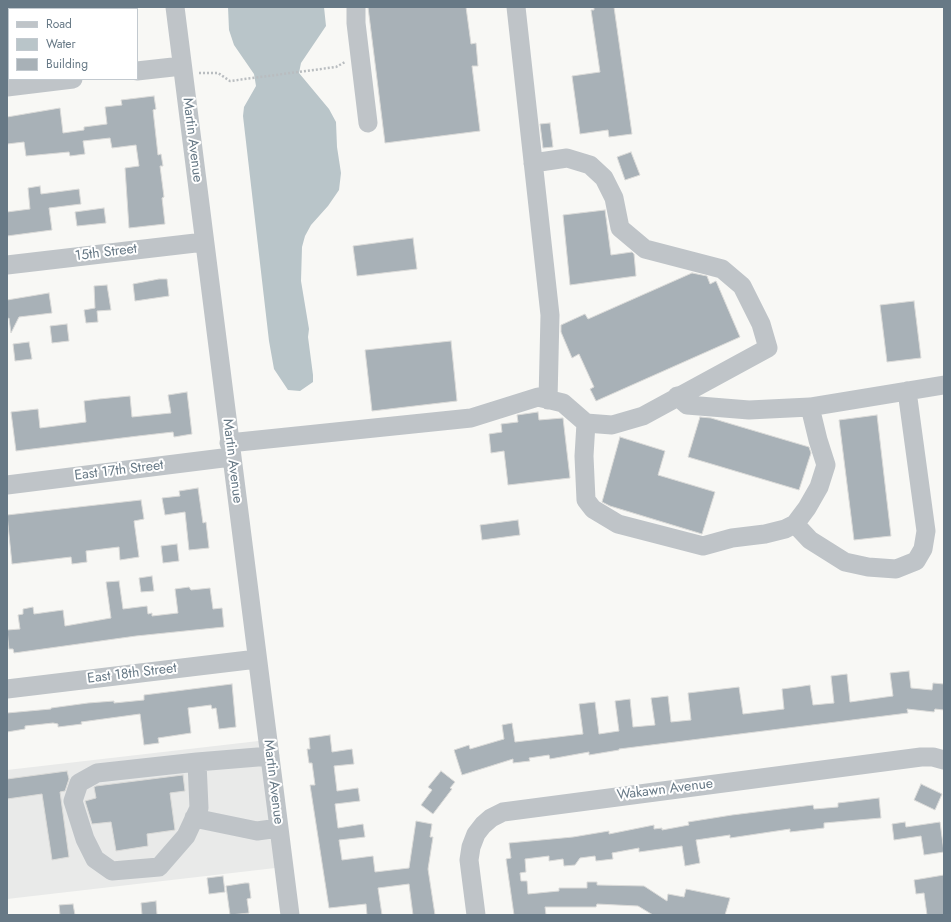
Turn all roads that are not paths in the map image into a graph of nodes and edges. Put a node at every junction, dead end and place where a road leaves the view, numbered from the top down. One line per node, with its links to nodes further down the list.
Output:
1 (175, 7): 5 (street, Martin Avenue)
2 (356, 7): 8 (street)
3 (516, 7): 9 (street)
4 (138, 71): 5 (street)
5 (183, 73): 10 (street, Martin Avenue)
6 (65, 80): 7 (street)
7 (7, 87)
8 (368, 123)
9 (534, 163): 14 (street); 15 (street)
10 (204, 242): 11 (street, 15th Street); 18 (street, Martin Avenue)
11 (7, 265)
12 (944, 385): 13 (street)
13 (907, 391): 16 (street); 20 (street)
14 (676, 396): 16 (street); 17 (street)
15 (548, 400): 17 (street, East 17th Street); 18 (street, East 17th Street)
16 (810, 407): 20 (street)
17 (586, 423): 20 (street)
18 (230, 450): 19 (street, East 17th Street); 21 (street, Martin Avenue)
19 (7, 486)
20 (795, 524)
21 (257, 659): 22 (street, East 18th Street); 23 (street, Martin Avenue)
22 (7, 689)
23 (270, 756): 25 (street); 27 (street, Martin Avenue)
24 (944, 760): 29 (street, Wakawn Avenue)
25 (197, 762): 26 (street); 26 (street)
26 (194, 818): 27 (street)
27 (279, 828): 28 (street, Martin Avenue)
28 (290, 915)
29 (476, 915)

